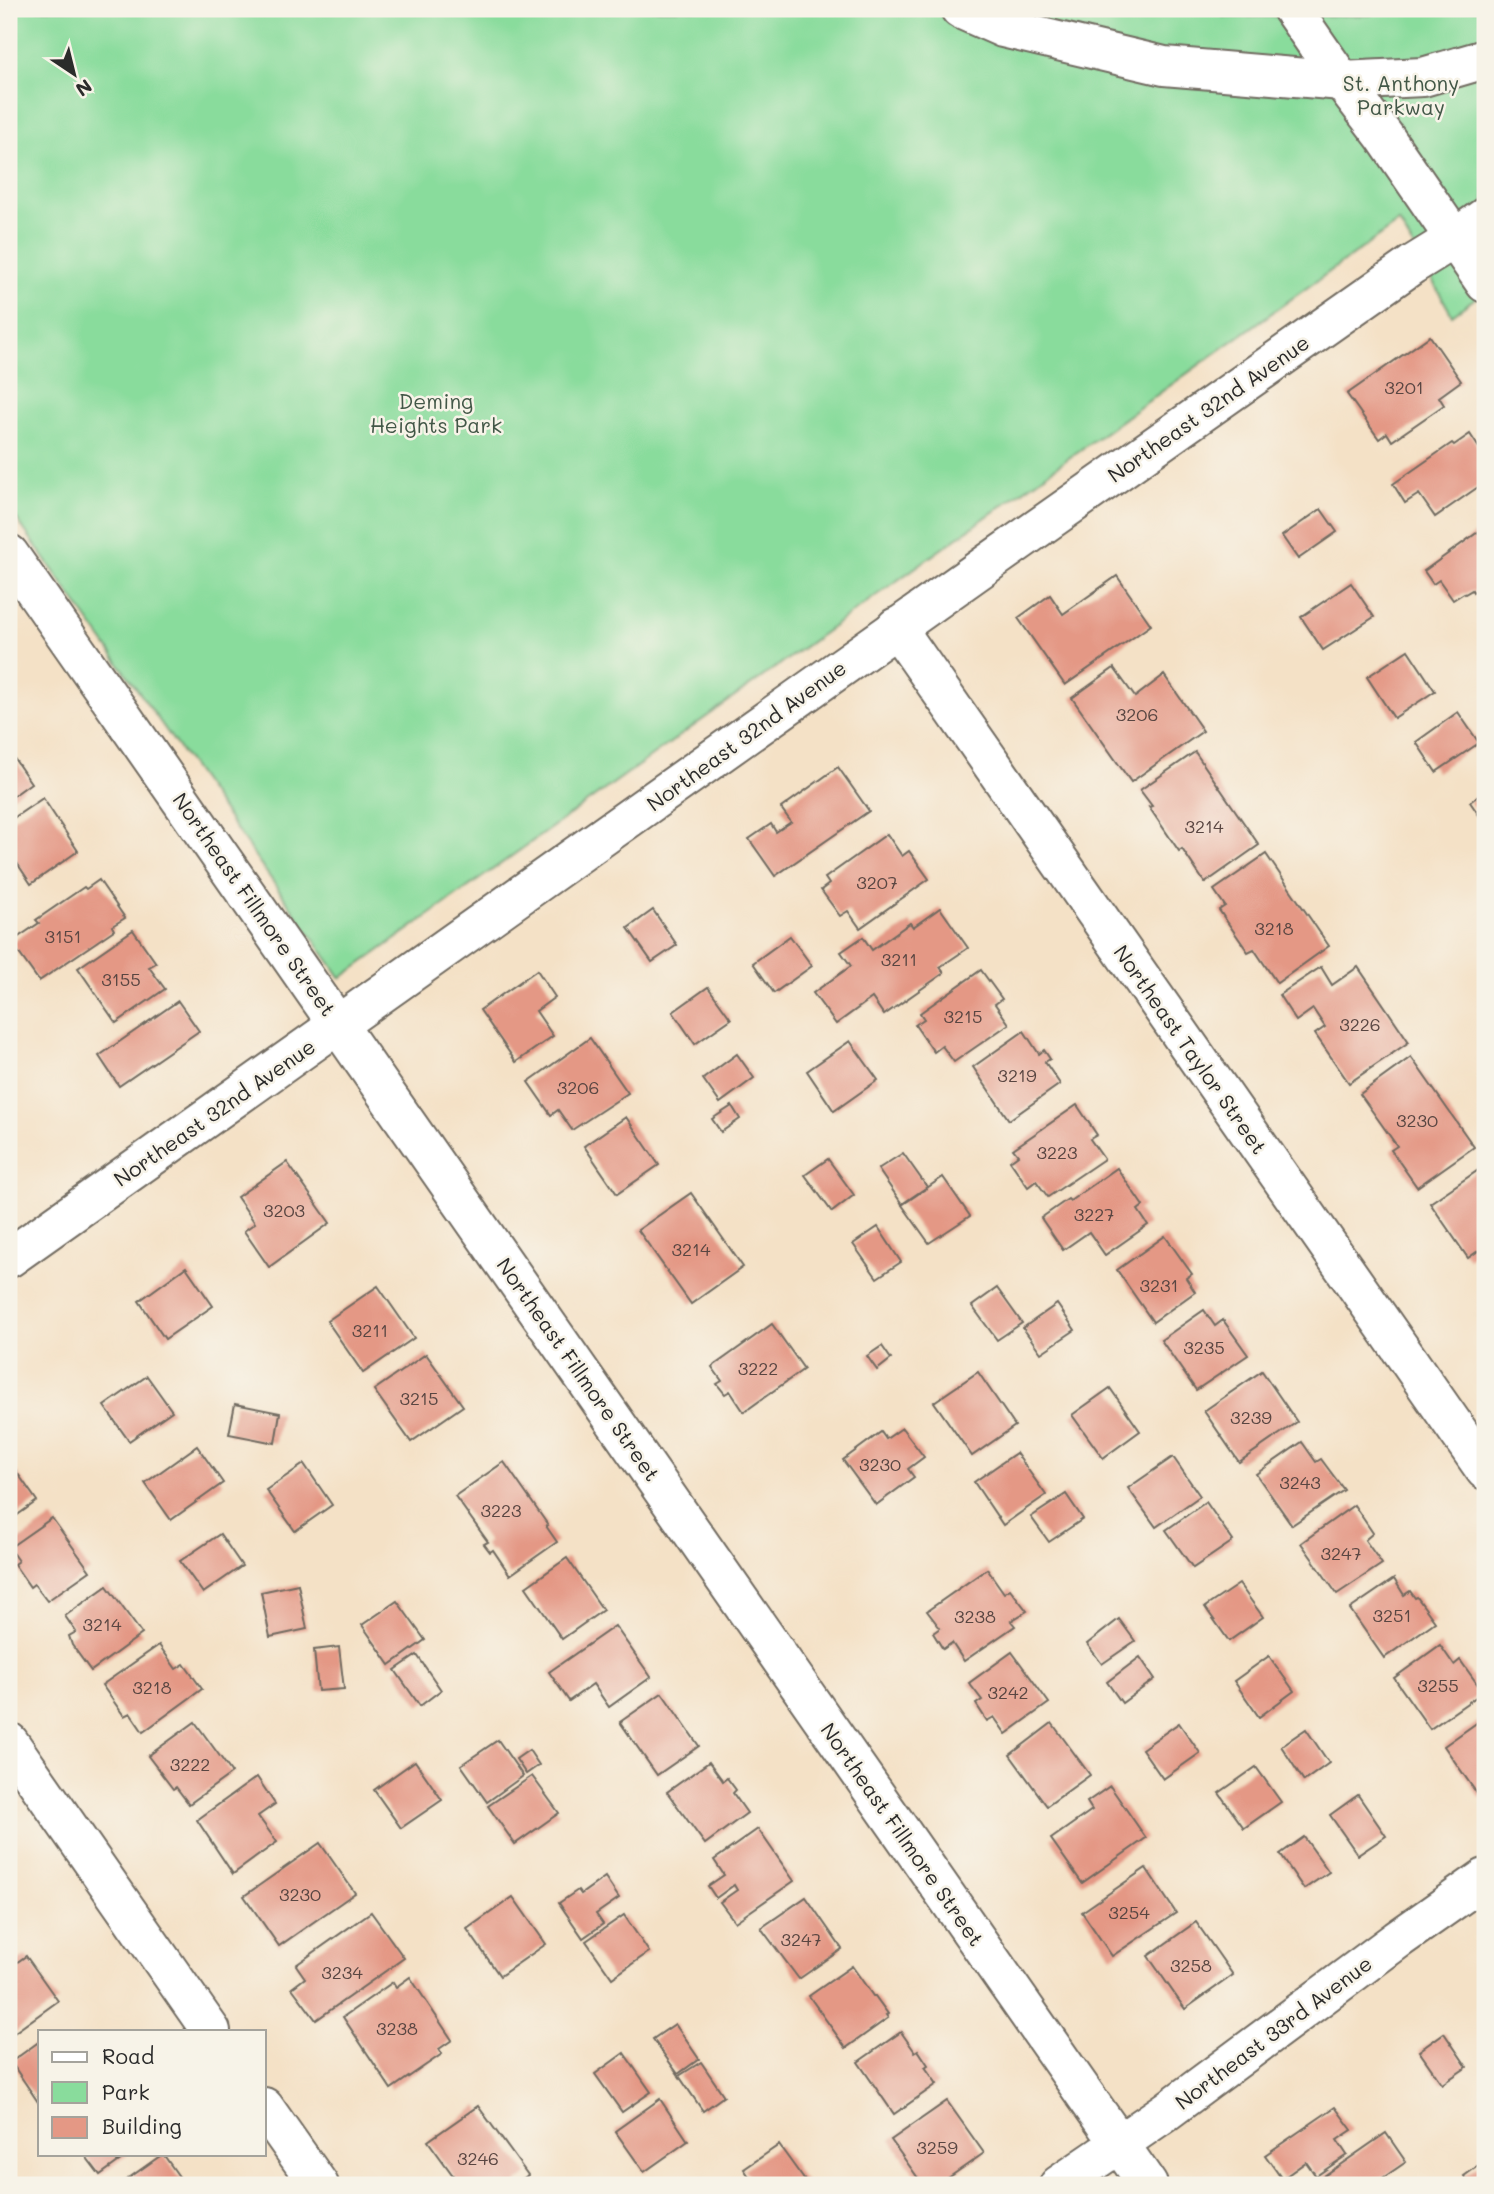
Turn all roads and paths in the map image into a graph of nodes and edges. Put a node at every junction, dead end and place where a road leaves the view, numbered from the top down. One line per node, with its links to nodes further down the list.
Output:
1 (960, 9): 4 (street)
2 (1292, 9): 4 (street)
3 (1485, 59): 4 (street)
4 (1342, 81): 6 (street)
5 (1485, 217): 6 (street, Northeast 32nd Avenue)
6 (1454, 239): 7 (street); 9 (street, Northeast 32nd Avenue)
7 (1485, 284)
8 (9, 554): 10 (street, Northeast Fillmore Street)
9 (896, 627): 10 (street, Northeast 32nd Avenue); 12 (street, Northeast Taylor Street)
10 (338, 1024): 11 (street, Northeast 32nd Avenue); 17 (street, Northeast Fillmore Street)
11 (9, 1258)
12 (1485, 1470)
13 (9, 1742): 15 (street)
14 (1485, 1878): 17 (street, Northeast 33rd Avenue)
15 (210, 2030)
16 (266, 2111): 18 (street)
17 (1119, 2143): 19 (street, Northeast 33rd Avenue); 20 (street, Northeast Fillmore Street)
18 (319, 2185)
19 (1059, 2185)
20 (1148, 2185)

